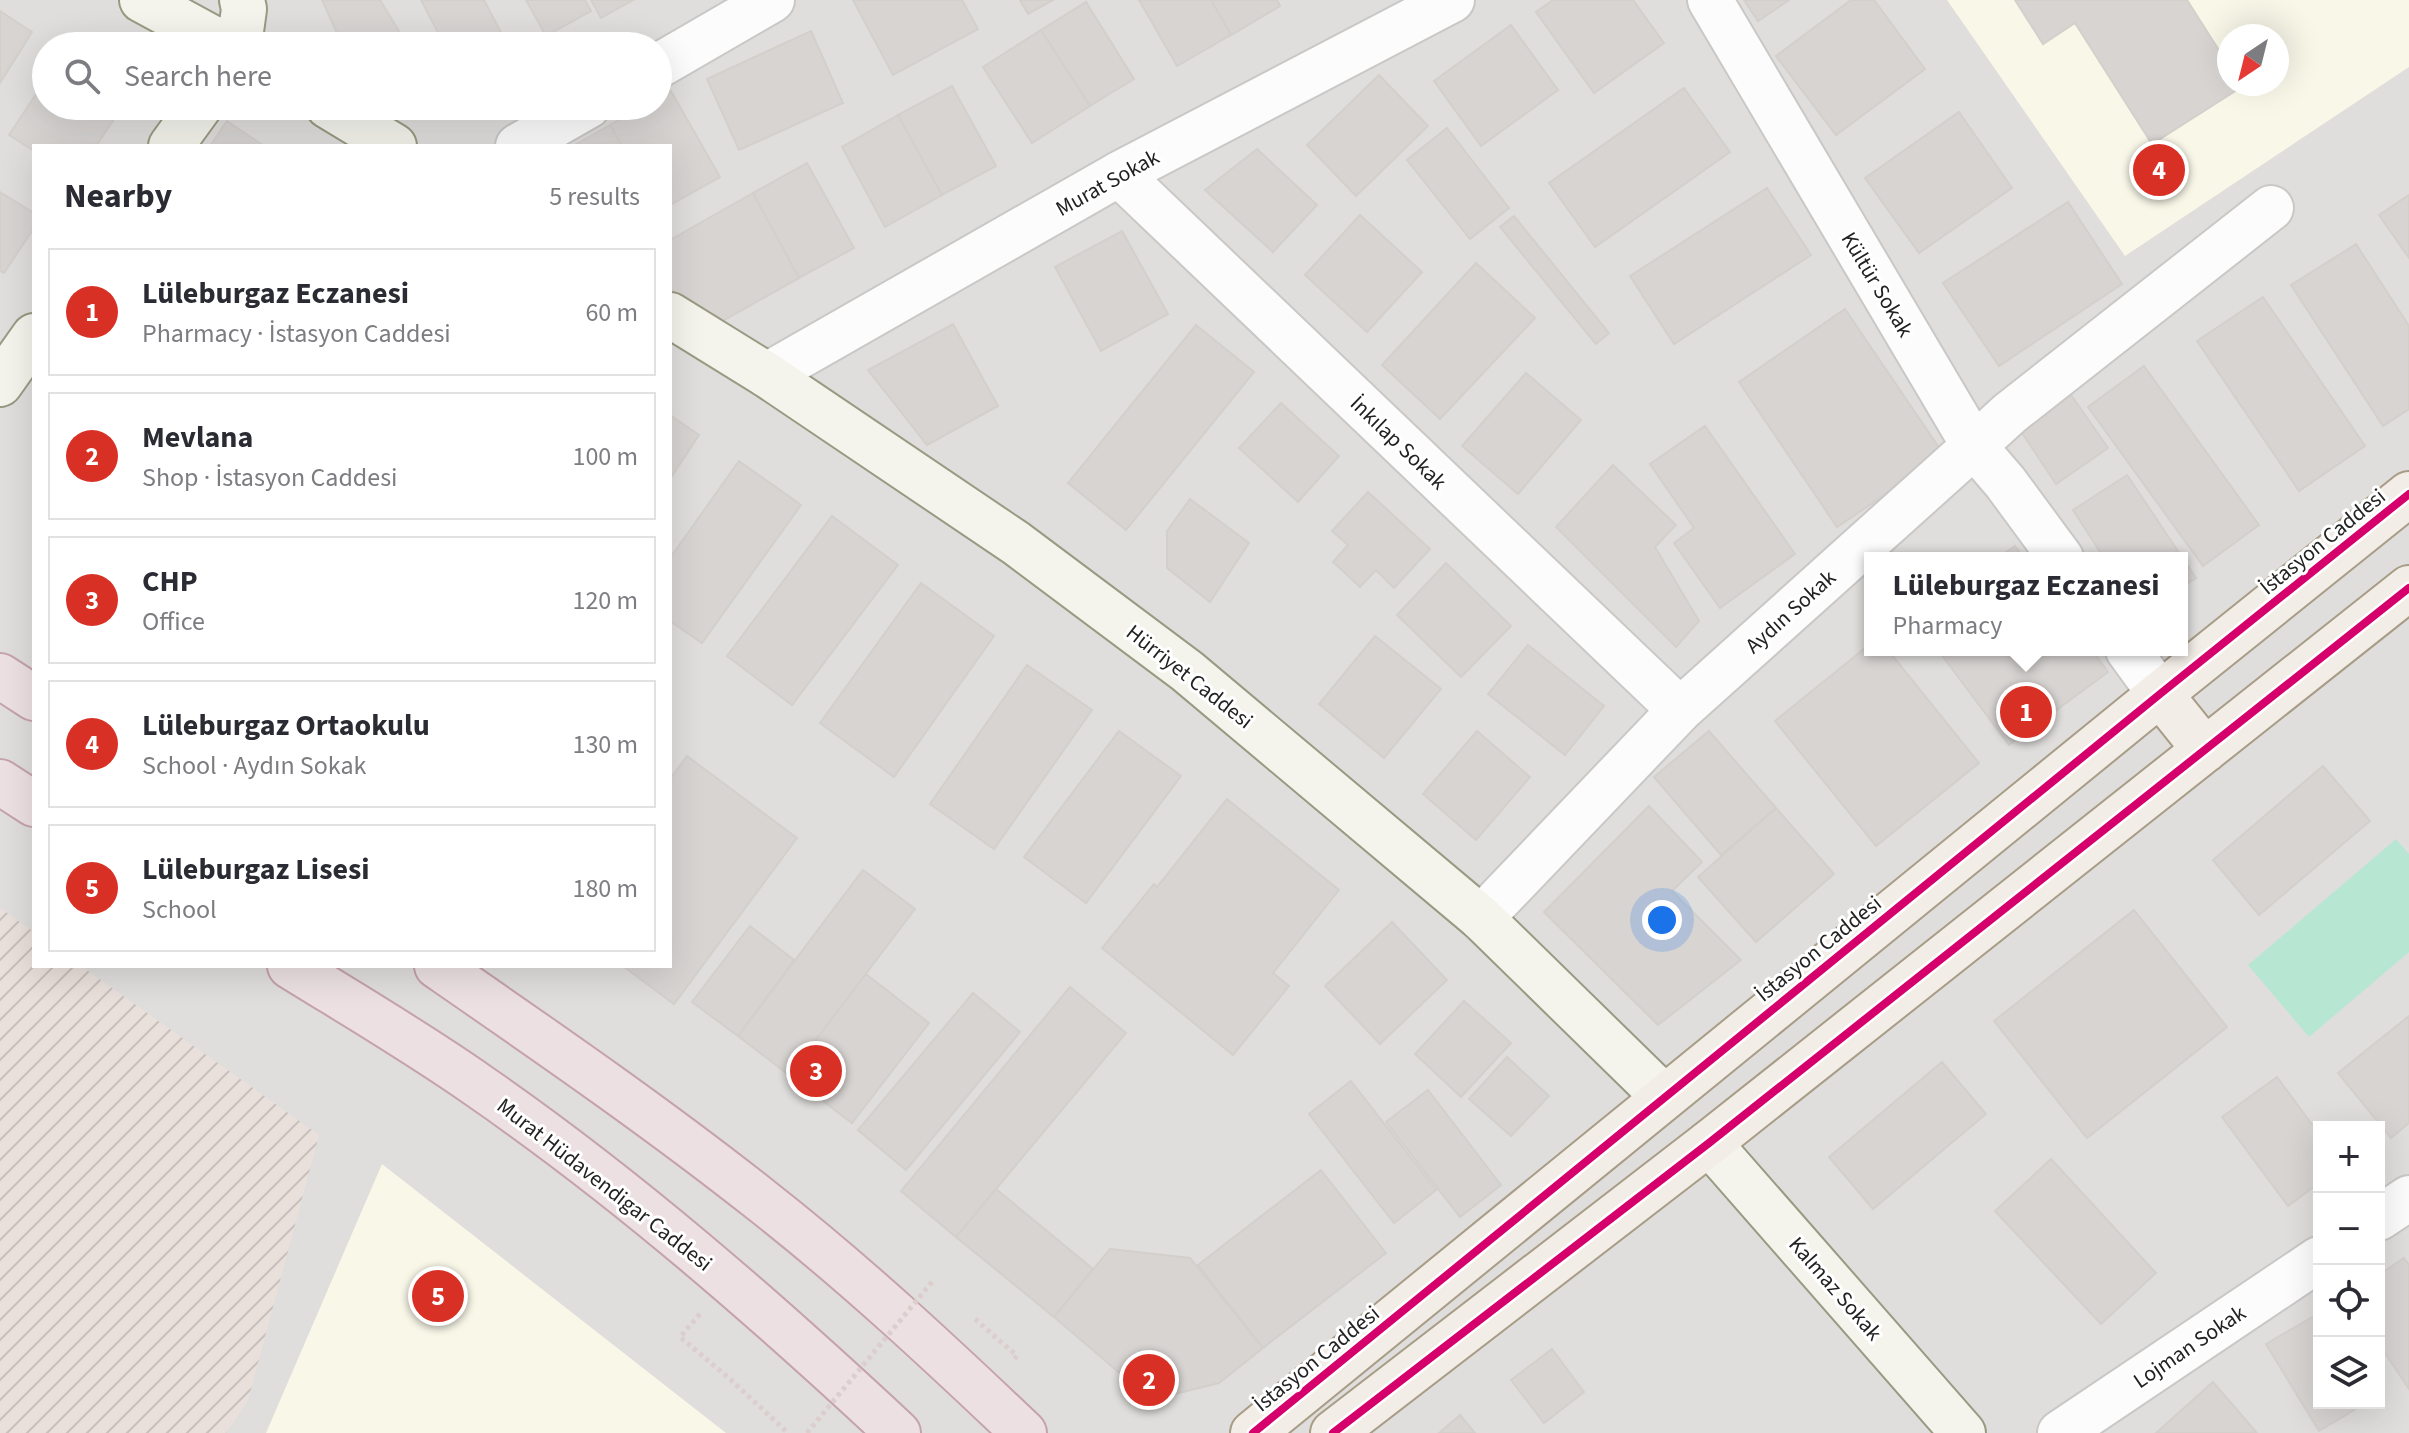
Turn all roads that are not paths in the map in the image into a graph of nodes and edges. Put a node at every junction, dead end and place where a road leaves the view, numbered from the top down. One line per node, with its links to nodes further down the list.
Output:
1 (142, 0): 6 (street)
2 (242, 0): 7 (street)
3 (772, 0): 8 (street)
4 (1452, 0): 15 (street, Murat Sokak)
5 (1710, 0): 21 (street, Kültür Sokak)
6 (201, 32)
7 (241, 32)
8 (672, 58)
9 (190, 120): 12 (street)
10 (351, 120): 13 (street)
11 (564, 120): 14 (street)
12 (172, 144)
13 (391, 144)
14 (522, 144)
15 (1119, 174): 19 (street, Murat Sokak); 29 (street, İnkılap Sokak)
16 (2271, 208): 21 (street, Aydın Sokak)
17 (672, 316): 19 (street, Hürriyet Caddesi)
18 (32, 339): 20 (street)
19 (767, 375): 33 (street, Hürriyet Caddesi)
20 (0, 384)
21 (1974, 446): 23 (street, Kültür Sokak); 29 (street, Aydın Sokak)
22 (2409, 494): 27 (main road, İstasyon Caddesi)
23 (2057, 552)
24 (2409, 588): 30 (main road)
25 (2132, 656): 27 (street)
26 (0, 676): 28 (highway)
27 (2160, 694): 30 (main road); 36 (main road, İstasyon Caddesi)
28 (32, 697)
29 (1680, 710): 33 (street, Aydın Sokak)
30 (2205, 750): 37 (main road)
31 (0, 782): 32 (highway)
32 (32, 803)
33 (1481, 918): 36 (street, Hürriyet Caddesi)
34 (293, 968): 43 (highway, Murat Hüdavendigar Caddesi)
35 (440, 968): 41 (highway)
36 (1664, 1097): 37 (main road); 42 (main road, İstasyon Caddesi)
37 (1709, 1143): 44 (main road); 45 (street, Kalmaz Sokak)
38 (2409, 1198): 39 (street)
39 (2385, 1214)
40 (2313, 1263): 46 (street, Lojman Sokak)
41 (1024, 1432)
42 (1252, 1432)
43 (898, 1433)
44 (1333, 1433)
45 (1963, 1433)
46 (2060, 1433)

